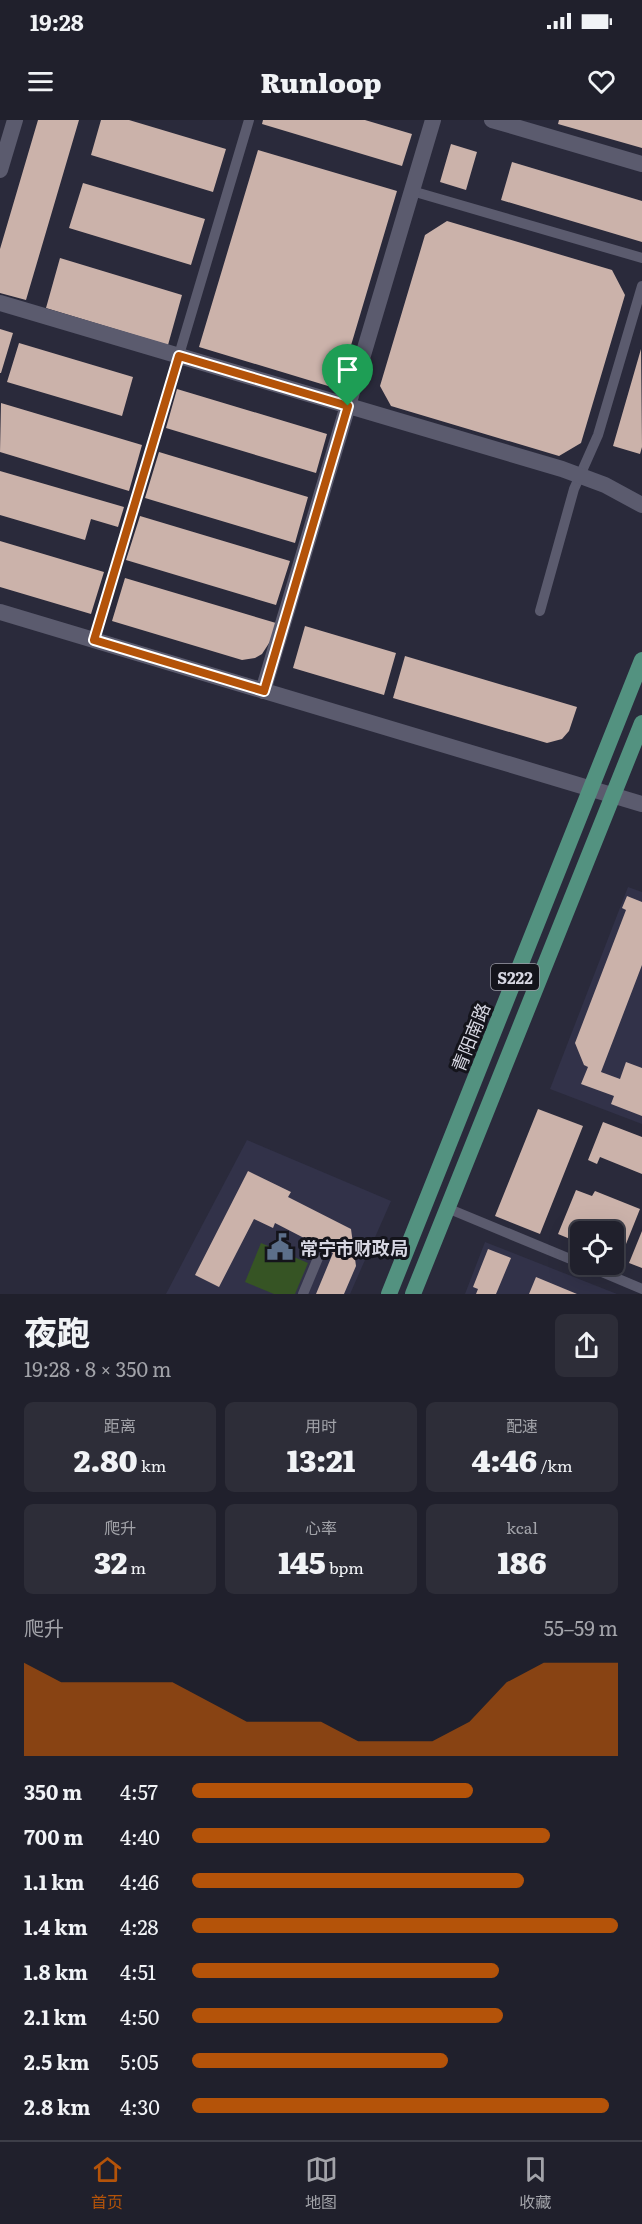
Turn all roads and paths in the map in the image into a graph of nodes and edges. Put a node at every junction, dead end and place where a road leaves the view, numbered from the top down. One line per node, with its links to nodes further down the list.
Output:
1 (15, 120): 6 (street)
2 (249, 120): 11 (lane)
3 (433, 120): 7 (street)
4 (492, 120): 5 (street)
5 (642, 164)
6 (0, 170)
7 (412, 191): 8 (lane); 12 (street)
8 (642, 258)
9 (642, 286): 13 (lane)
10 (0, 303): 11 (street)
11 (179, 356): 12 (street); 17 (lane)
12 (348, 406): 13 (street); 19 (street)
13 (580, 476): 14 (street); 15 (lane)
14 (642, 505)
15 (540, 611)
16 (0, 612): 17 (street)
17 (94, 640): 19 (street)
18 (642, 660): 21 (main road, 青阳南路 / S222)
19 (264, 691): 21 (street)
20 (642, 723): 22 (main road, S222)
21 (590, 788): 22 (street); 31 (main road, 青阳南路 / S222)
22 (613, 795): 23 (street); 24 (main road, S222)
23 (642, 804)
24 (447, 1208): 26 (lane); 29 (main road, S222)
25 (318, 1257): 30 (lane)
26 (570, 1259)
27 (608, 1275): 28 (lane)
28 (642, 1289)
29 (416, 1293)
30 (303, 1294)
31 (388, 1294)

